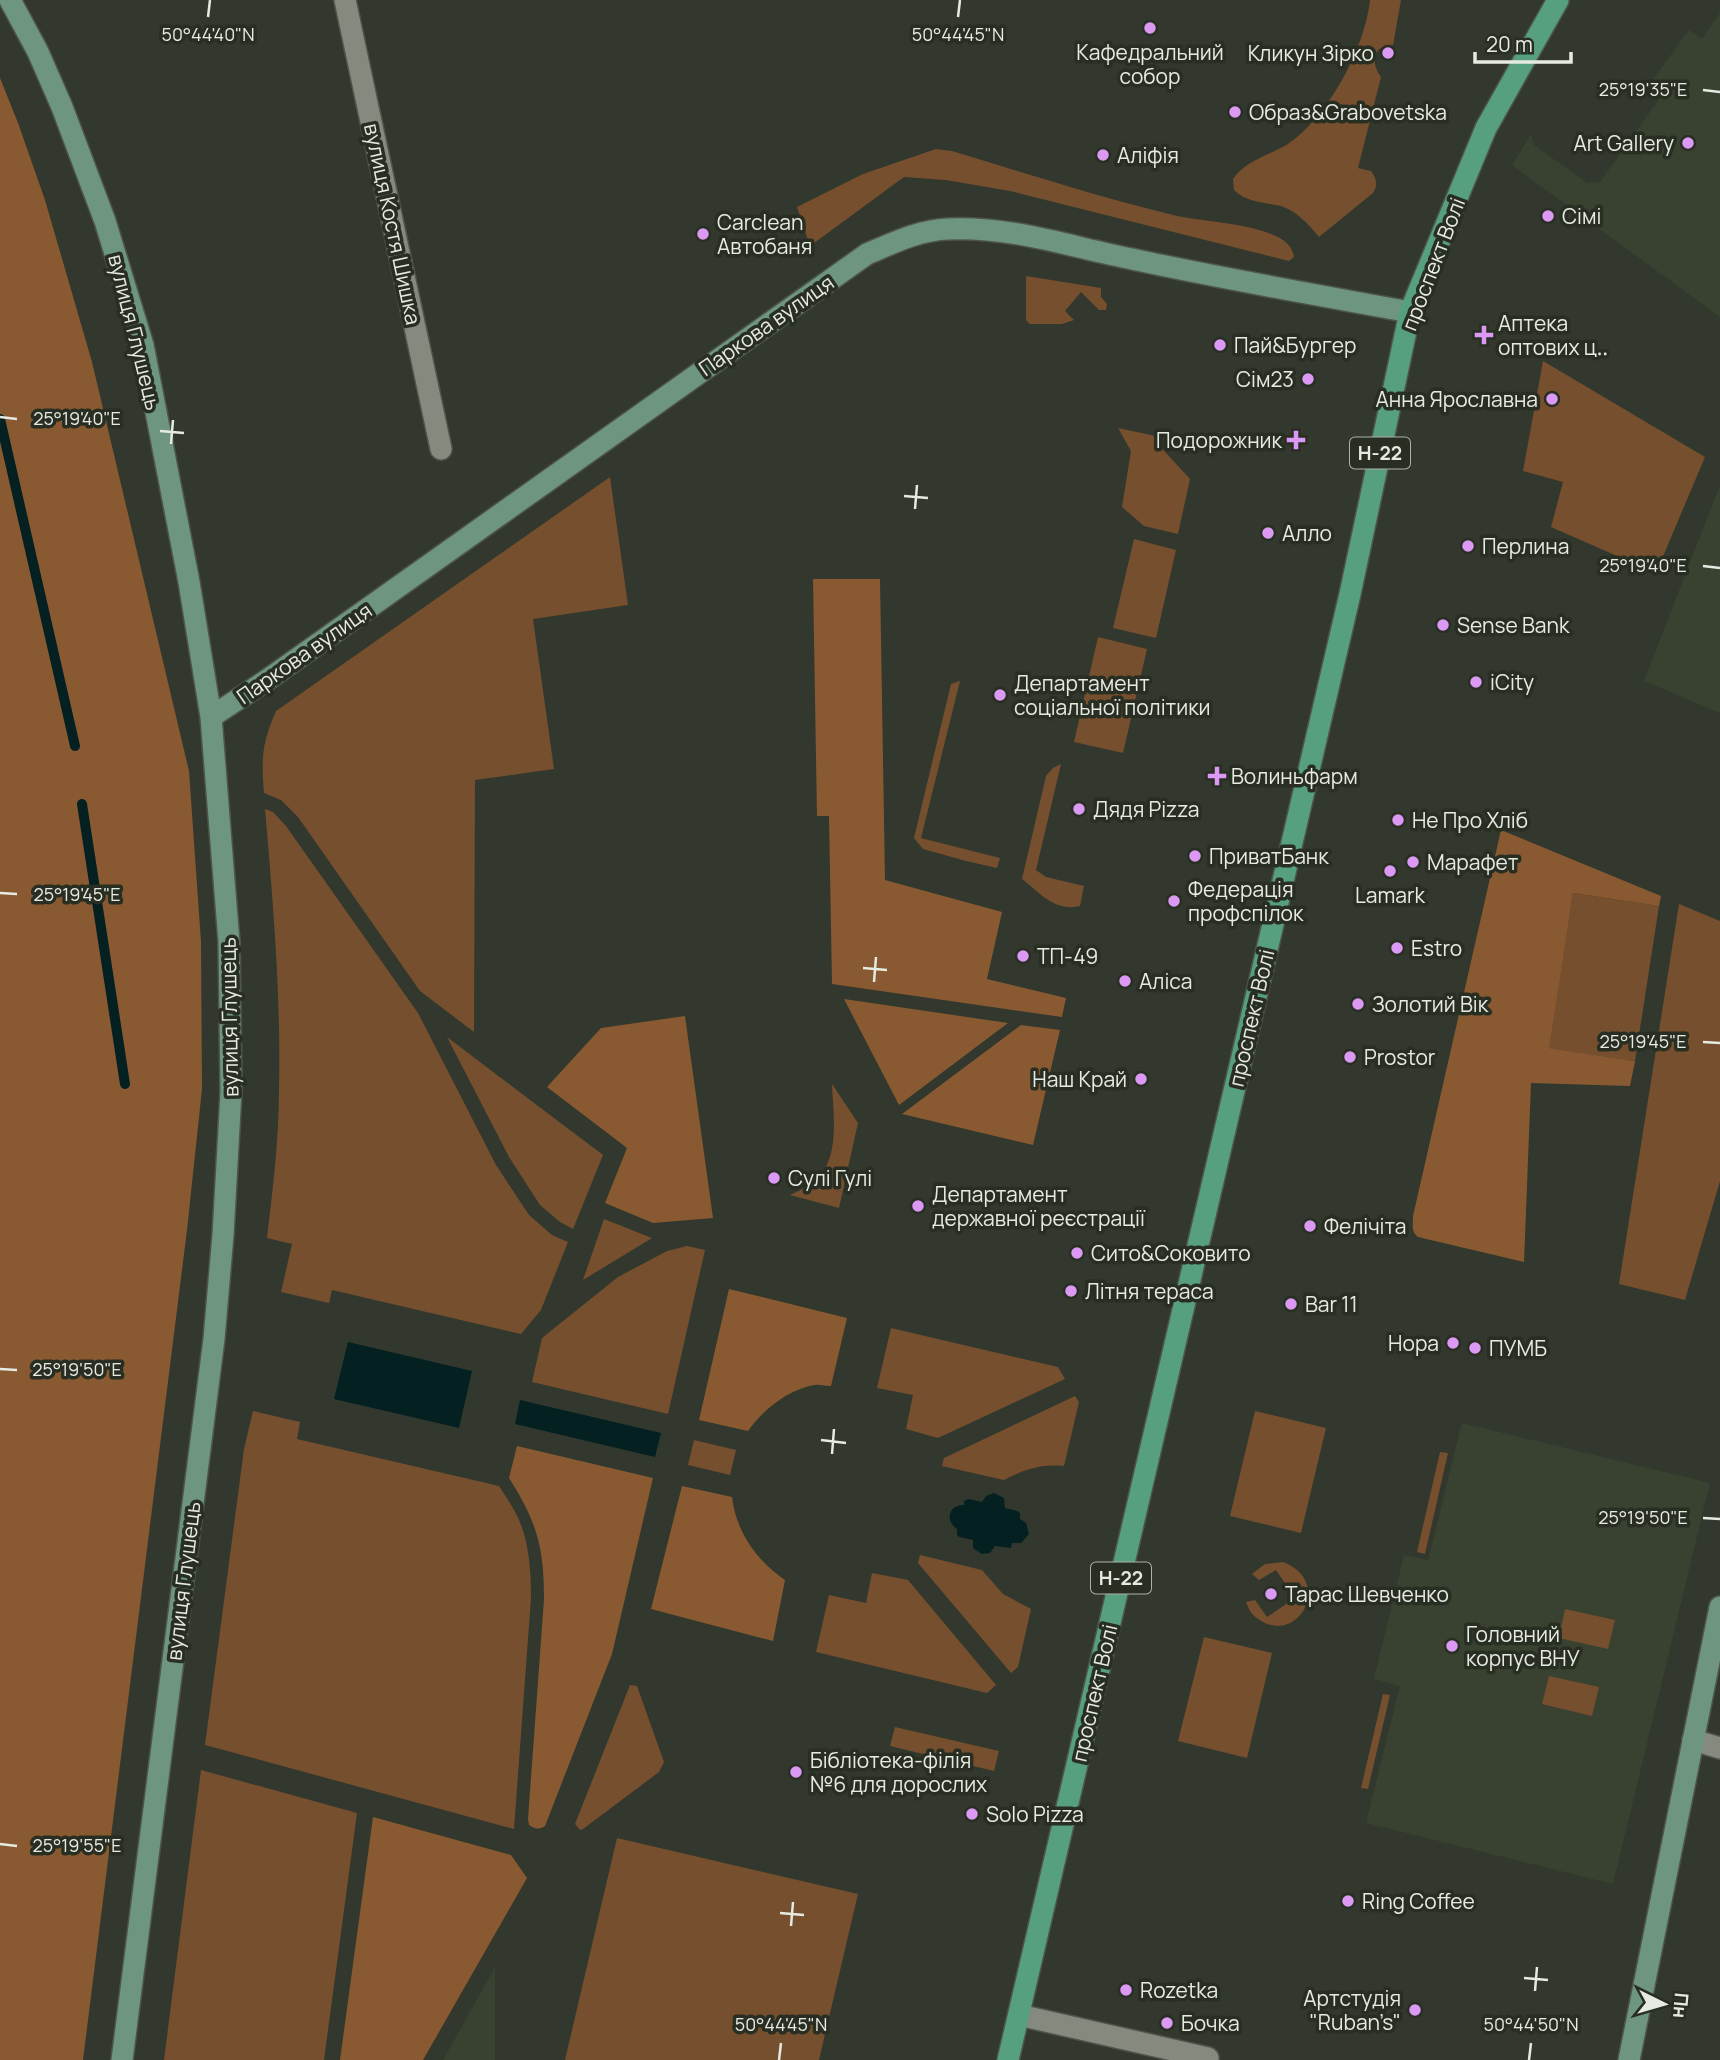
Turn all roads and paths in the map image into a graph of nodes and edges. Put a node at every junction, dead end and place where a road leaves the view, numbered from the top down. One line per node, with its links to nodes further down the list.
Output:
1 (10, 0): 6 (main road, вулиця Глушець)
2 (345, 0): 5 (street, вулиця Костя Шишка)
3 (1558, 0): 4 (main road, проспект Волі / Н-22)
4 (1410, 312): 6 (main road, Паркова вулиця); 10 (main road, проспект Волі / Н-22)
5 (441, 449)
6 (211, 717): 12 (main road, вулиця Глушець)
7 (1720, 1607): 8 (main road)
8 (1693, 1740): 9 (street); 14 (main road)
9 (1720, 1748)
10 (1018, 2015): 11 (street); 13 (main road, проспект Волі / Н-22)
11 (1208, 2058)
12 (122, 2060)
13 (1008, 2060)
14 (1629, 2060)

